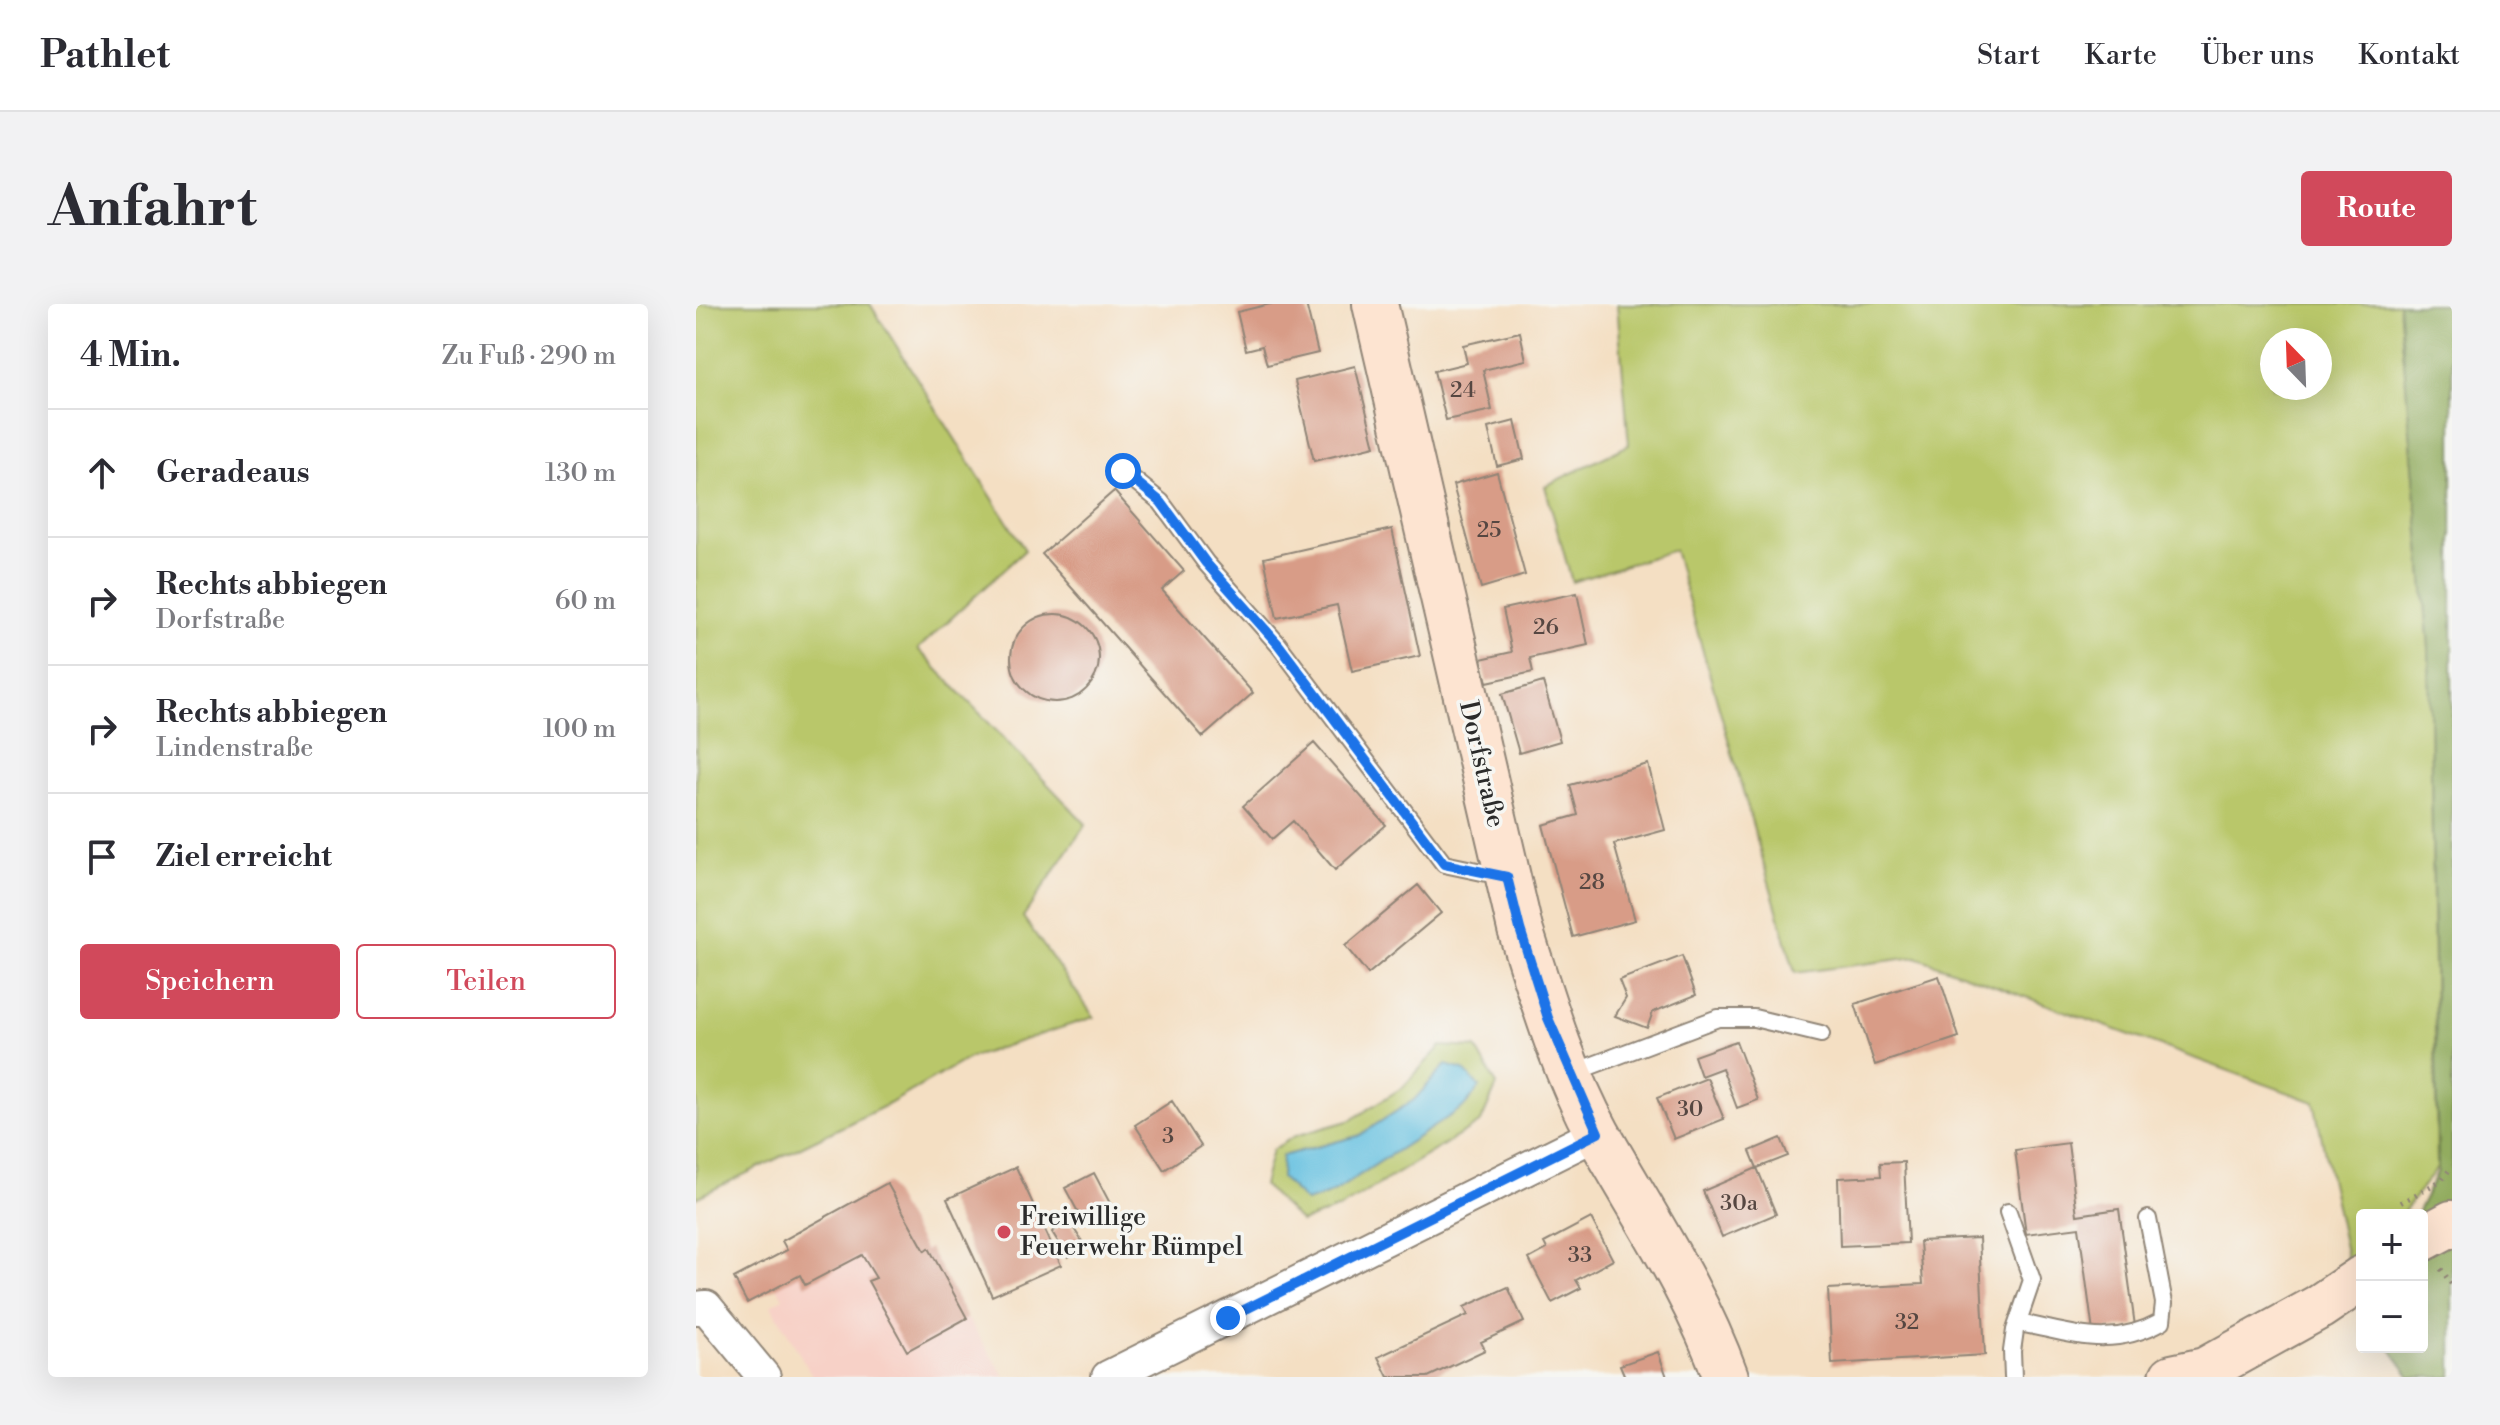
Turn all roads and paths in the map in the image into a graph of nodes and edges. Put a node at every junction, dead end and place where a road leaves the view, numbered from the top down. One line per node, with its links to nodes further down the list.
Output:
1 (1375, 304): 3 (street, Dorfstraße)
2 (1123, 471): 3 (lane)
3 (1507, 877): 5 (street, Dorfstraße)
4 (1821, 1034): 5 (lane)
5 (1571, 1073): 6 (street, Dorfstraße)
6 (1598, 1133): 17 (street); 18 (street, Dorfstraße)
7 (2452, 1166): 8 (path)
8 (2401, 1209)
9 (2008, 1212): 15 (lane)
10 (2148, 1219): 15 (lane)
11 (2452, 1223): 12 (street)
12 (2428, 1236)
13 (2358, 1281): 20 (street)
14 (696, 1308): 16 (street)
15 (2019, 1323): 19 (lane)
16 (764, 1377)
17 (1108, 1377)
18 (1726, 1377)
19 (2013, 1377)
20 (2172, 1377)

